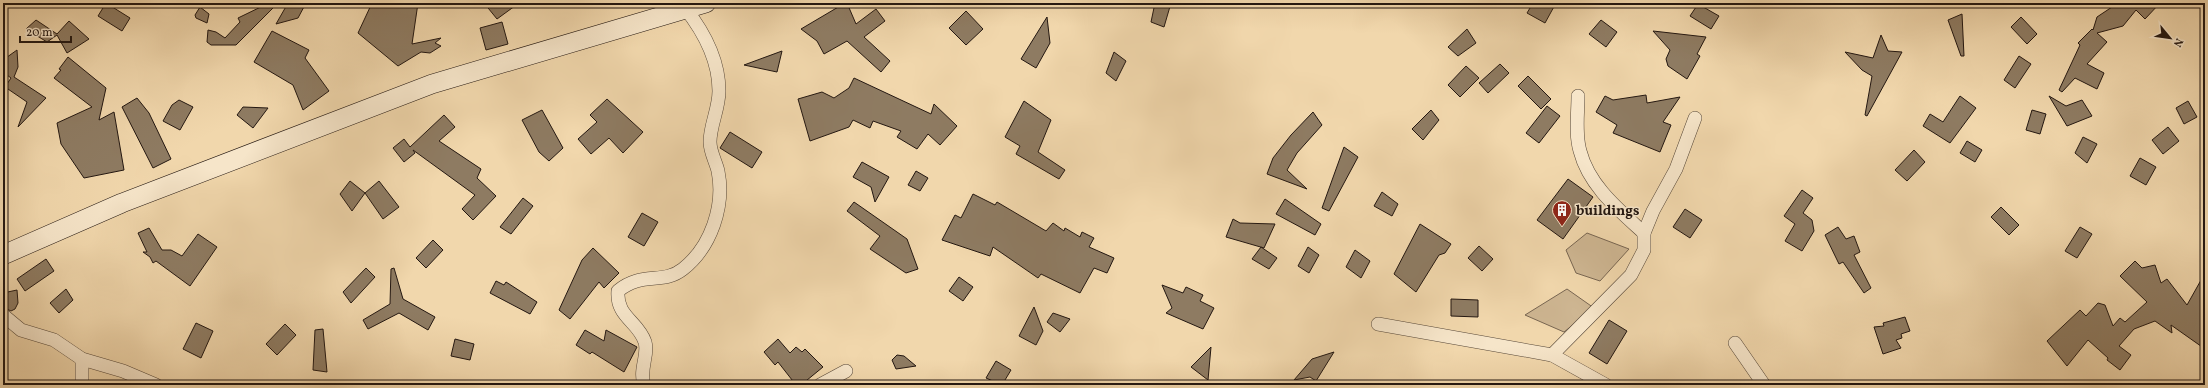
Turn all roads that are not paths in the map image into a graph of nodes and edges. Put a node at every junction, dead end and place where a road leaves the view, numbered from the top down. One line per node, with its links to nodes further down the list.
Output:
1 (706, 3): 2 (main road)
2 (686, 8): 6 (main road); 15 (street)
3 (1578, 96): 5 (street)
4 (1696, 118): 5 (street)
5 (1644, 233): 10 (street)
6 (3, 255)
7 (3, 315): 11 (street)
8 (1378, 324): 10 (street)
9 (1735, 343): 18 (street)
10 (1552, 355): 17 (street)
11 (82, 359): 13 (street); 14 (street)
12 (846, 371): 16 (street)
13 (82, 385)
14 (156, 385)
15 (644, 385)
16 (820, 385)
17 (1606, 385)
18 (1764, 385)

